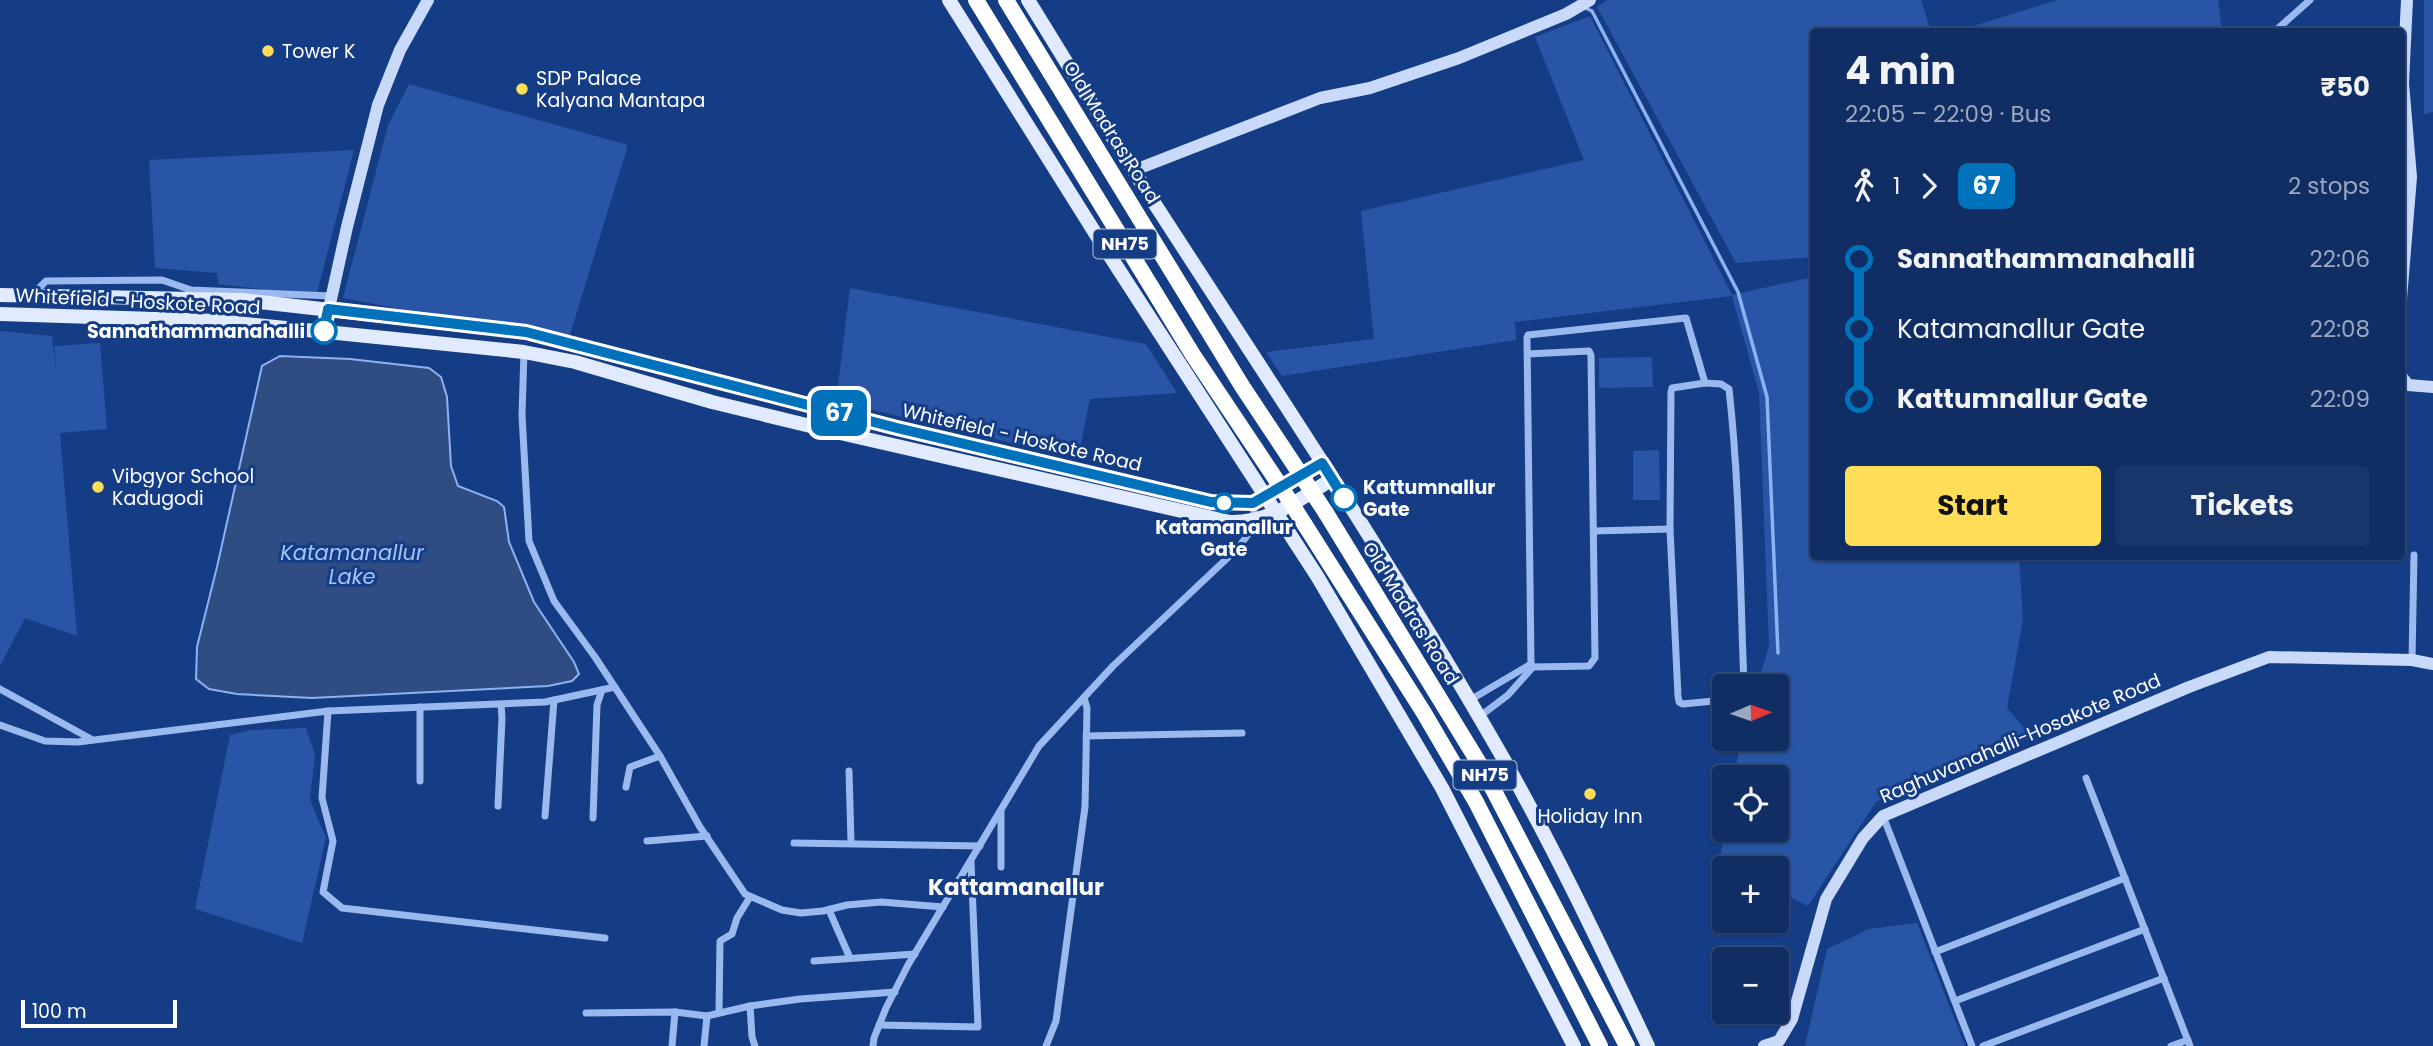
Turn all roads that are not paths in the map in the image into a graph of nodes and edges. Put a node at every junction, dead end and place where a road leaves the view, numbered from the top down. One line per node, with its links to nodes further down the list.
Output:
1 (428, 0): 15 (main road)
2 (949, 0): 27 (main road)
3 (976, 0): 96 (highway, NH75, bridge)
4 (1006, 0): 97 (highway, Old Madras Road / NH75, bridge)
5 (1028, 0): 12 (main road)
6 (2310, 0): 9 (street)
7 (2407, 0): 10 (main road)
8 (1588, 1): 12 (main road)
9 (2278, 28)
10 (2405, 42)
11 (2405, 106): 13 (main road)
12 (1135, 170): 25 (main road)
13 (2405, 250)
14 (0, 295): 15 (main road, Whitefield - Hoskote Road)
15 (329, 303): 17 (main road); 18 (main road, Whitefield - Hoskote Road)
16 (0, 314): 17 (main road, Whitefield - Hoskote Road)
17 (324, 331): 19 (main road, Whitefield - Hoskote Road)
18 (602, 351): 21 (main road); 28 (main road, Whitefield - Hoskote Road)
19 (524, 352): 21 (main road, Whitefield - Hoskote Road); 38 (street)
20 (1527, 354): 23 (street); 32 (street); 36 (street)
21 (598, 368): 30 (main road, Whitefield - Hoskote Road)
22 (2405, 382): 24 (main road)
23 (1705, 383): 31 (street); 37 (street)
24 (2433, 387)
25 (1322, 463): 26 (main road); 27 (main road, Whitefield - Hoskote Road)
26 (1332, 479): 29 (main road, Whitefield - Hoskote Road); 43 (main road)
27 (1267, 496): 28 (main road, Whitefield - Hoskote Road); 29 (main road)
28 (1253, 503): 30 (street)
29 (1277, 514): 30 (main road, Whitefield - Hoskote Road); 95 (main road)
30 (1256, 521): 41 (street)
31 (1670, 529): 32 (street); 44 (street)
32 (1594, 531): 36 (street)
33 (2414, 555): 34 (street)
34 (2412, 660): 35 (main road, Raghuvanahalli-Hosakote Road); 61 (main road, Raghuvanahalli-Hosakote Road)
35 (2433, 664)
36 (1532, 665): 43 (street); 48 (street)
37 (1744, 674)
38 (615, 687): 40 (street); 53 (street)
39 (0, 689): 52 (street)
40 (601, 690): 42 (street); 62 (street)
41 (1084, 698): 51 (street); 59 (street)
42 (554, 700): 45 (street); 60 (street)
43 (1470, 700): 48 (main road)
44 (1712, 701)
45 (501, 704): 46 (street); 58 (street)
46 (421, 707): 47 (street); 56 (street)
47 (328, 711): 52 (street); 75 (street)
48 (1479, 717): 98 (main road)
49 (0, 725): 52 (street)
50 (1242, 733): 51 (street)
51 (1086, 736): 94 (street)
52 (92, 740)
53 (660, 756): 57 (street); 63 (street)
54 (849, 771): 65 (street)
55 (2086, 778): 70 (street)
56 (420, 781)
57 (626, 787)
58 (498, 806)
59 (1001, 811): 67 (street); 69 (street)
60 (545, 816)
61 (1883, 816): 76 (street); 99 (main road, Raghuvanahalli-Hosakote Road)
62 (593, 818)
63 (707, 836): 64 (street); 71 (street)
64 (647, 841)
65 (851, 842): 66 (street); 67 (street)
66 (794, 843)
67 (980, 846): 68 (street)
68 (971, 862): 72 (street); 88 (street)
69 (1001, 867)
70 (2125, 878): 74 (street); 76 (street)
71 (750, 897): 73 (street); 86 (street)
72 (943, 907): 73 (street); 77 (street)
73 (828, 909): 78 (street)
74 (2145, 929): 80 (street); 82 (street)
75 (606, 938)
76 (1936, 952): 82 (street)
77 (915, 954): 78 (street); 81 (street)
78 (850, 958): 79 (street)
79 (814, 961)
80 (2164, 978): 89 (street); 101 (street)
81 (895, 992): 83 (street); 88 (street)
82 (1955, 1001): 100 (street)
83 (750, 1006): 86 (street); 92 (street)
84 (674, 1012): 85 (street); 87 (street); 90 (street)
85 (586, 1013)
86 (719, 1013): 87 (street)
87 (707, 1016): 91 (street)
88 (879, 1025): 93 (street)
89 (2189, 1043): 102 (street)
90 (672, 1046)
91 (704, 1046)
92 (755, 1046)
93 (873, 1046)
94 (1046, 1046)
95 (1574, 1046)
96 (1600, 1046)
97 (1627, 1046)
98 (1648, 1046)
99 (1764, 1046)
100 (1972, 1046)
101 (1983, 1046)
102 (2171, 1046)

